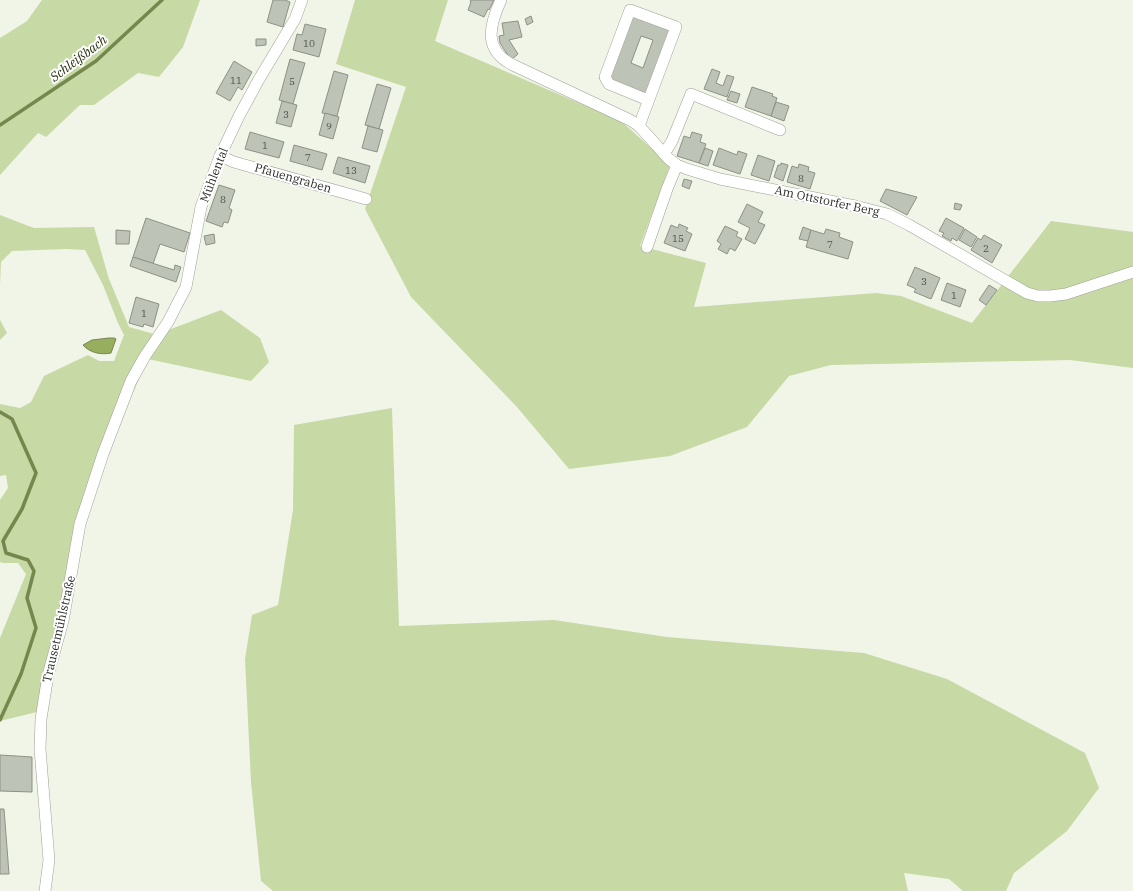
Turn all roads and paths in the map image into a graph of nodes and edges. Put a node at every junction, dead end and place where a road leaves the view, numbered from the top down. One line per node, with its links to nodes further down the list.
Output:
1 (302, 0): 7 (street, Mühlental)
2 (501, 0): 4 (street, Am Ottstorfer Berg)
3 (648, 100): 3 (street); 4 (street)
4 (639, 126): 6 (street, Am Ottstorfer Berg)
5 (780, 130): 6 (street)
6 (664, 154): 8 (street, Am Ottstorfer Berg)
7 (220, 156): 9 (street, Pfauengraben); 12 (street, Mühlental)
8 (677, 165): 10 (street); 11 (street, Am Ottstorfer Berg)
9 (366, 198)
10 (647, 247)
11 (1133, 272)
12 (145, 356): 13 (street, Trausetmühlstraße)
13 (45, 891)

